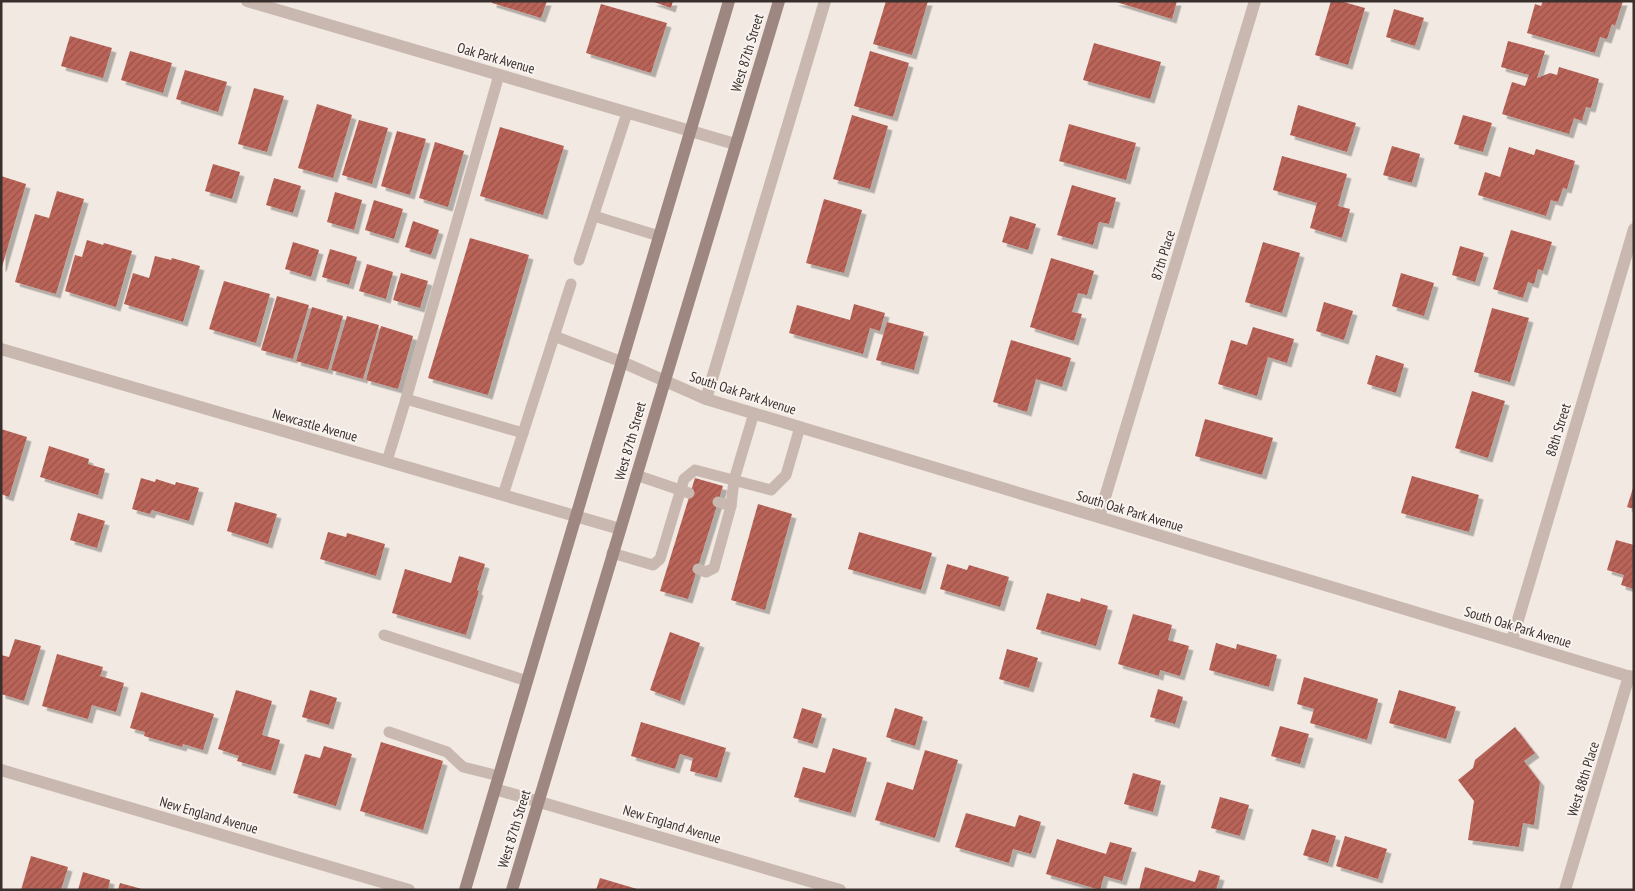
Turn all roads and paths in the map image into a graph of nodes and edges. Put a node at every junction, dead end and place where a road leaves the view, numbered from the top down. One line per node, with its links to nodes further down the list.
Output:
1 (247, 1): 6 (street, Oak Park Avenue)
2 (729, 1): 8 (main road)
3 (779, 1): 9 (main road, West 87th Street)
4 (825, 1): 20 (street)
5 (1255, 1): 32 (street, 87th Place)
6 (499, 75): 7 (street, Oak Park Avenue); 19 (lane)
7 (627, 112): 8 (street, Oak Park Avenue); 10 (lane)
8 (690, 131): 9 (street, Oak Park Avenue); 12 (main road)
9 (735, 144): 18 (main road, West 87th Street)
10 (594, 216): 12 (lane); 13 (lane)
11 (1634, 229): 37 (street, 88th Street)
12 (660, 236): 17 (main road)
13 (579, 260)
14 (571, 284): 15 (lane)
15 (554, 336): 17 (lane); 23 (lane)
16 (1, 349): 24 (street, Newcastle Avenue)
17 (622, 362): 18 (street, South Oak Park Avenue); 31 (main road)
18 (664, 381): 20 (street, South Oak Park Avenue); 25 (main road, West 87th Street)
19 (406, 399): 23 (lane); 24 (lane)
20 (706, 399): 21 (street, South Oak Park Avenue)
21 (754, 413): 22 (street, South Oak Park Avenue); 26 (lane)
22 (800, 427): 26 (lane); 32 (street, South Oak Park Avenue)
23 (523, 433): 28 (lane)
24 (387, 462): 28 (street, Newcastle Avenue)
25 (636, 475): 27 (lane); 33 (main road, West 87th Street)
26 (734, 480): 27 (lane); 30 (lane)
27 (685, 491): 34 (lane)
28 (503, 495): 31 (street, Newcastle Avenue)
29 (718, 502): 30 (lane)
30 (731, 506): 35 (lane)
31 (576, 517): 33 (street, Newcastle Avenue); 39 (main road)
32 (1099, 517): 37 (street, South Oak Park Avenue)
33 (620, 530): 34 (main road, West 87th Street)
34 (612, 553): 43 (main road, West 87th Street)
35 (698, 569)
36 (384, 635): 39 (lane)
37 (1512, 640): 38 (street, South Oak Park Avenue)
38 (1632, 677): 48 (street, West 88th Place)
39 (527, 682): 42 (main road)
40 (389, 732): 42 (lane)
41 (1, 770): 44 (street, New England Avenue)
42 (497, 782): 43 (street, New England Avenue); 45 (main road)
43 (538, 801): 46 (main road, West 87th Street); 47 (street, New England Avenue)
44 (409, 890)
45 (465, 890)
46 (512, 890)
47 (840, 890)
48 (1565, 890)

